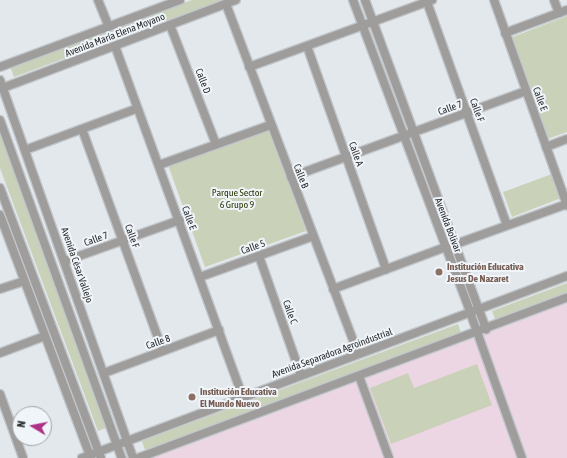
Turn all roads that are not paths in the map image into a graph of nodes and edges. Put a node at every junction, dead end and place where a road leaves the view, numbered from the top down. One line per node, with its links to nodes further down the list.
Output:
1 (98, 0): 16 (street)
2 (180, 0): 9 (street, Avenida María Elena Moyano)
3 (236, 0): 10 (street, Avenida María Elena Moyano)
4 (353, 0): 15 (street, Avenida Bolívar)
5 (365, 0): 13 (street, Avenida Bolívar)
6 (494, 0): 17 (street, Calle E)
7 (554, 0): 12 (street)
8 (430, 1): 13 (street); 25 (street, Calle F)
9 (162, 3): 16 (street, Avenida María Elena Moyano)
10 (226, 4): 14 (street, Avenida María Elena Moyano); 21 (street, Calle B)
11 (567, 10): 12 (street)
12 (559, 13): 17 (street)
13 (372, 22): 15 (street); 29 (street, Avenida Bolívar)
14 (170, 25): 18 (street, Avenida María Elena Moyano); 32 (street, Calle D)
15 (362, 26): 19 (street); 30 (street, Avenida Bolívar)
16 (109, 27): 20 (street, Avenida María Elena Moyano)
17 (505, 33): 23 (street, Calle E)
18 (115, 46): 22 (street, Avenida María Elena Moyano); 24 (street, Calle E)
19 (307, 46): 21 (street); 35 (street, Calle A)
20 (0, 67)
21 (249, 67): 27 (street, Calle B)
22 (1, 86): 34 (street, Avenida César Vallejo)
23 (526, 91): 25 (street, Calle 7); 33 (street, Calle E)
24 (136, 109): 28 (street); 36 (street, Calle E)
25 (467, 113): 29 (street, Calle 7); 42 (street, Calle F)
26 (0, 120): 72 (street)
27 (271, 124): 32 (street); 37 (street, Calle B)
28 (82, 129): 34 (street); 44 (street, Calle F)
29 (413, 132): 30 (street, Calle 7); 45 (street, Avenida Bolívar)
30 (403, 136): 35 (street, Calle 7); 46 (street, Avenida Bolívar)
31 (567, 139): 33 (street)
32 (216, 144): 36 (street)
33 (546, 147): 39 (street, Calle E)
34 (25, 150): 48 (street, Avenida César Vallejo)
35 (346, 157): 37 (street, Calle 7); 49 (street, Calle A)
36 (159, 165): 40 (street, Calle E)
37 (291, 177): 43 (street, Calle B)
38 (0, 188): 73 (street)
39 (567, 204): 42 (street)
40 (180, 220): 44 (street, Calle 7); 51 (street, Calle E)
41 (1, 221): 52 (street)
42 (507, 225): 45 (street)
43 (313, 236): 47 (street, Calle 5); 53 (street, Calle B)
44 (124, 240): 48 (street, Calle 7); 62 (street, Calle F)
45 (456, 244): 56 (street, Avenida Bolívar)
46 (446, 247): 49 (street); 57 (street, Avenida Bolívar)
47 (259, 256): 51 (street, Calle 5); 66 (street, Calle C)
48 (64, 261): 65 (street, Avenida César Vallejo)
49 (386, 269): 53 (street)
50 (567, 276): 56 (street, Avenida Separadora Agroindustrial)
51 (200, 277): 59 (street, Calle E)
52 (24, 281): 54 (street); 61 (street)
53 (333, 289): 64 (street, Calle B)
54 (0, 290)
55 (567, 298): 58 (street)
56 (480, 309): 57 (street, Avenida Separadora Agroindustrial); 58 (street, Avenida Bolívar)
57 (470, 312): 60 (street, Avenida Bolívar); 64 (street, Avenida Separadora Agroindustrial)
58 (486, 328): 60 (street)
59 (219, 330): 62 (street, Calle 8); 69 (street, Calle E)
60 (477, 332): 67 (street); 81 (street, Avenida Bolívar)
61 (45, 336): 63 (street); 74 (street)
62 (163, 351): 65 (street, Calle 8)
63 (0, 353)
64 (358, 354): 66 (street, Avenida Separadora Agroindustrial)
65 (104, 373): 71 (street, Avenida César Vallejo)
66 (301, 375): 69 (street, Avenida Separadora Agroindustrial)
67 (359, 376): 79 (street); 80 (street)
68 (0, 394): 70 (street)
69 (243, 397): 71 (street, Avenida Separadora Agroindustrial)
70 (3, 414): 75 (street)
71 (127, 440): 72 (street, Avenida Separadora Agroindustrial); 78 (street, Avenida César Vallejo)
72 (117, 444): 73 (street, Avenida Separadora Agroindustrial); 77 (street)
73 (100, 455): 74 (street, Avenida Separadora Agroindustrial)
74 (91, 456): 76 (street, Avenida Separadora Agroindustrial)
75 (23, 458)
76 (82, 458)
77 (122, 458)
78 (133, 458)
79 (138, 458)
80 (389, 458)
81 (522, 458)

